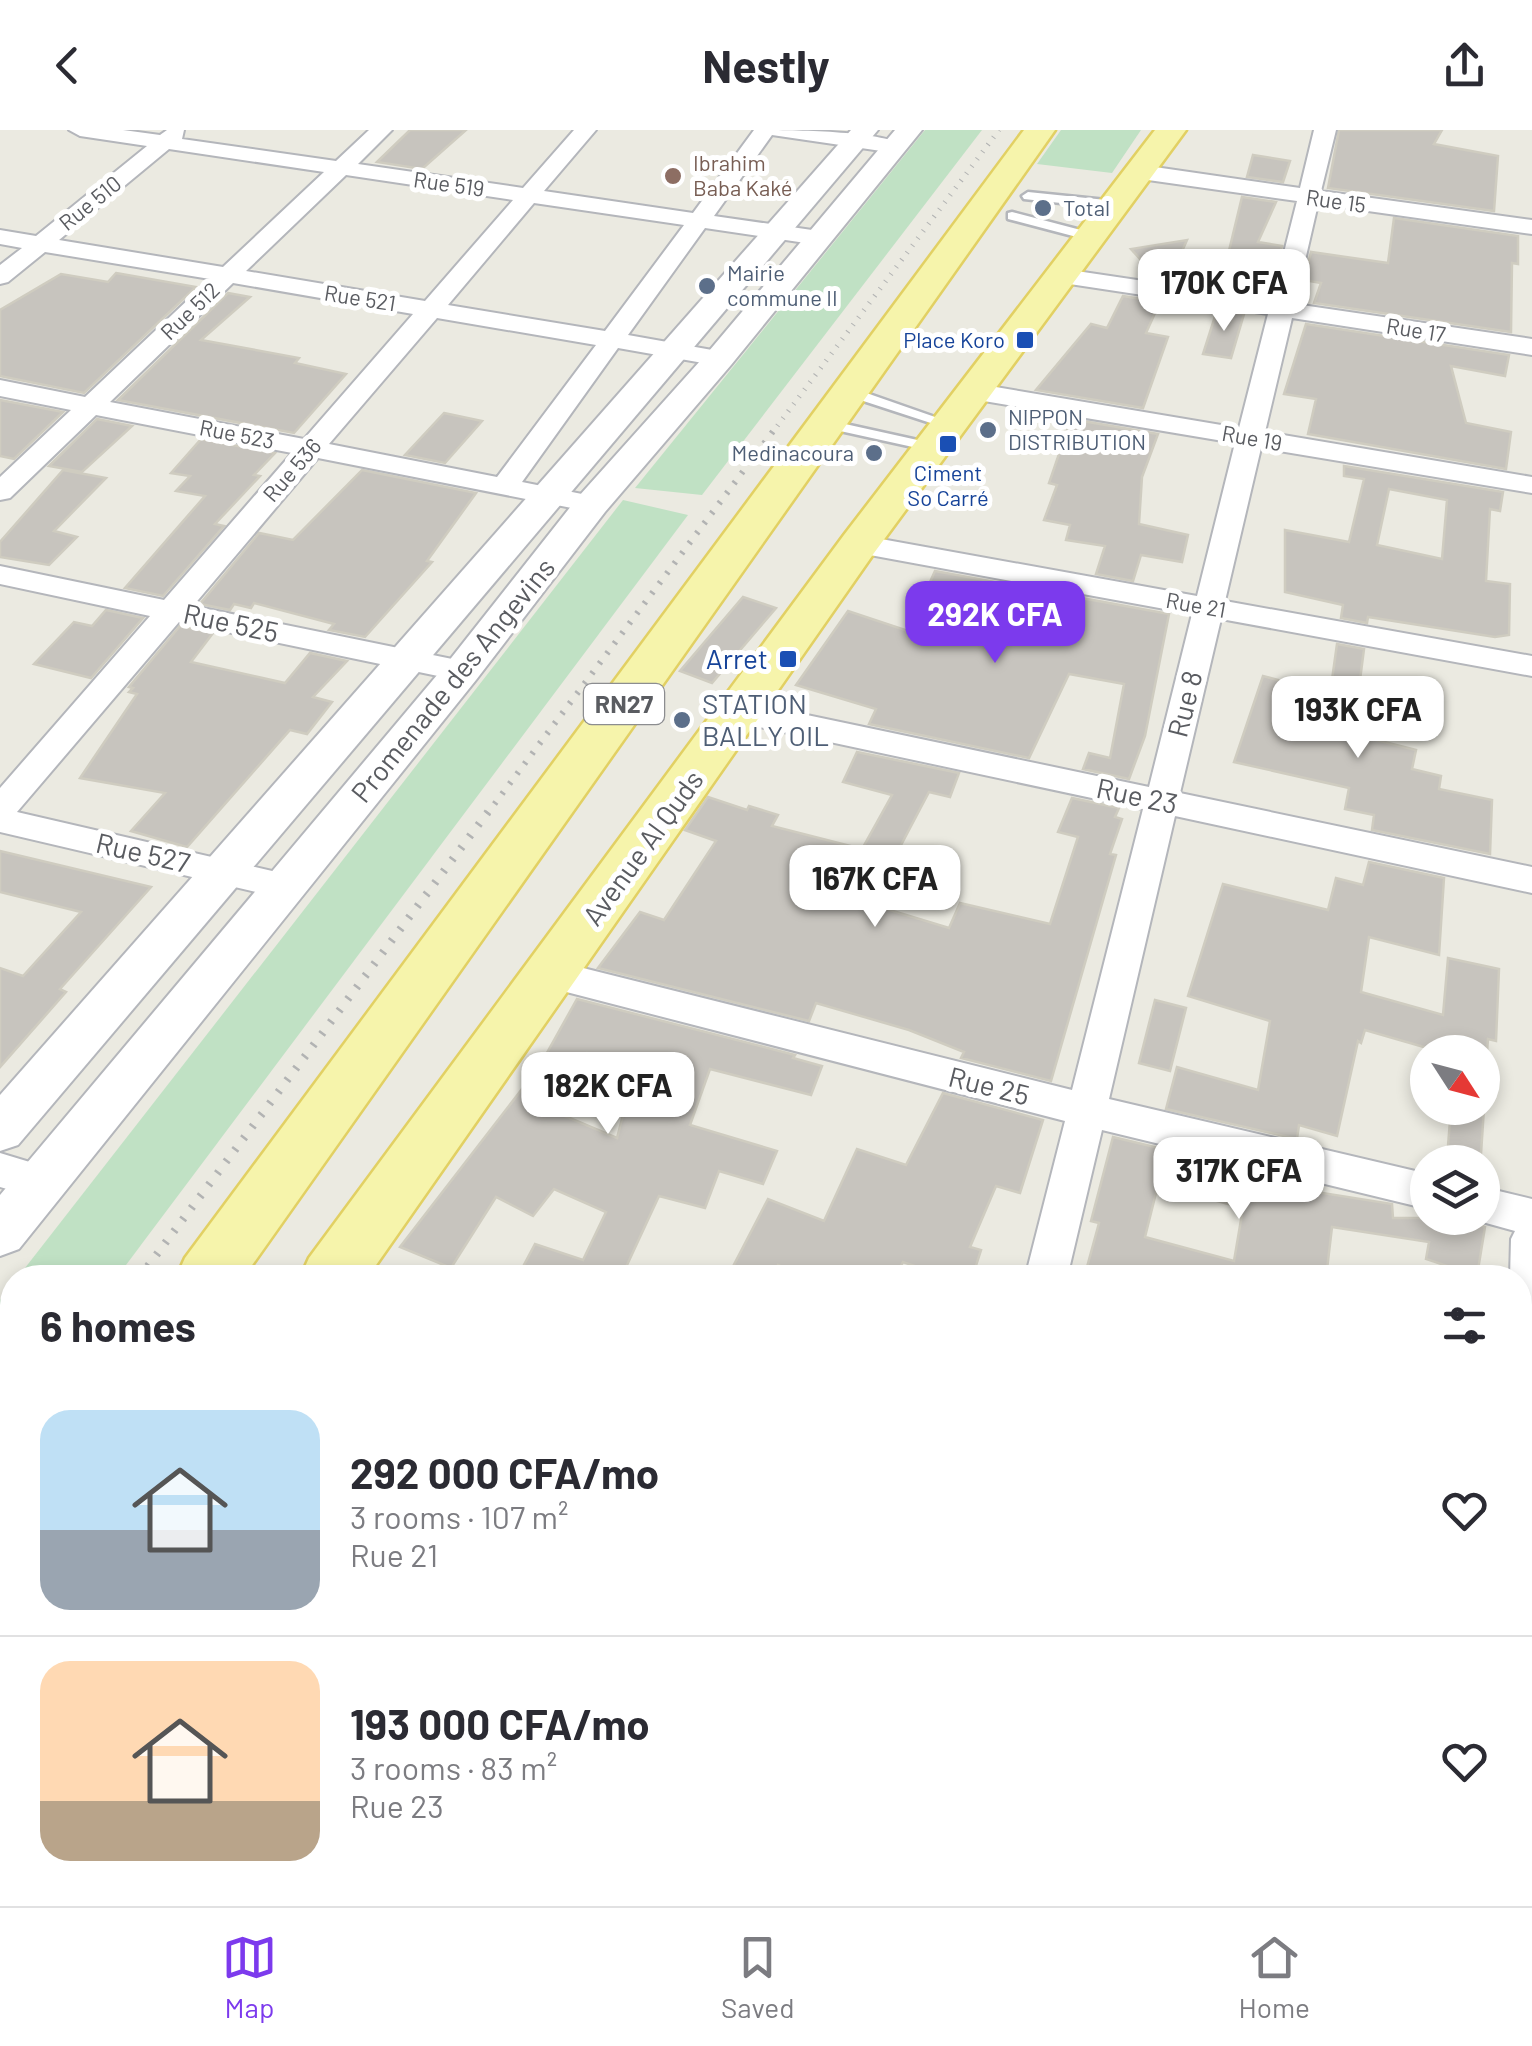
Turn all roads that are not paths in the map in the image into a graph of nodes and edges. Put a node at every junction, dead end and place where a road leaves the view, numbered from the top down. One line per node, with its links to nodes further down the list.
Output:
1 (80, 130): 9 (street, Rue 519)
2 (380, 130): 11 (street, Rue 512)
3 (585, 130): 13 (street, Rue 536)
4 (764, 130): 17 (street)
5 (777, 130): 10 (street)
6 (1040, 130): 12 (main road, RN27)
7 (1171, 130): 15 (main road, Avenue Al Quds)
8 (1325, 130): 14 (street, Rue 8)
9 (172, 136): 11 (street, Rue 519); 22 (street, Rue 510)
10 (881, 137): 19 (street, Promenade des Angevins); 21 (street, Promenade des Angevins)
11 (340, 168): 13 (street, Rue 519); 24 (street, Rue 512)
12 (1021, 182): 15 (lane); 34 (main road, RN27)
13 (530, 194): 17 (street, Rue 519); 27 (street, Rue 536)
14 (1308, 197): 15 (street, Rue 15); 18 (street, Rue 15); 26 (street, Rue 8)
15 (1116, 205): 16 (lane); 25 (main road, Avenue Al Quds)
16 (1012, 216)
17 (699, 220): 19 (street, Rue 519); 28 (street)
18 (1532, 227)
19 (778, 232): 21 (street, Rue 519); 30 (street, Promenade des Angevins)
20 (0, 237): 22 (street, Rue 521)
21 (819, 238): 31 (street, Promenade des Angevins)
22 (40, 244): 23 (street, Rue 510); 24 (street, Rue 521)
23 (0, 276)
24 (227, 276): 27 (street, Rue 521); 33 (street, Rue 512)
25 (1063, 276): 26 (street, Rue 17); 35 (main road, Avenue Al Quds)
26 (1281, 309): 29 (street, Rue 17); 36 (street, Rue 8)
27 (430, 310): 28 (street, Rue 521); 37 (street, Rue 536)
28 (612, 340): 30 (street, Rue 521); 38 (street)
29 (1532, 347)
30 (675, 350): 31 (street, Rue 521); 41 (street, Promenade des Angevins)
31 (720, 358): 42 (street, Promenade des Angevins)
32 (0, 388): 33 (street, Rue 523)
33 (91, 406): 37 (street, Rue 523); 40 (street, Rue 512)
34 (838, 408): 35 (lane); 35 (lane); 67 (main road, RN27)
35 (922, 422): 36 (street, Rue 19); 43 (main road, Avenue Al Quds)
36 (1250, 438): 39 (street, Rue 19); 45 (street, Rue 8)
37 (311, 448): 38 (street, Rue 523); 46 (street, Rue 536)
38 (506, 486): 41 (street, Rue 523)
39 (1532, 486)
40 (0, 492)
41 (548, 494): 42 (street, Rue 523); 47 (street, Promenade des Angevins)
42 (592, 504): 49 (street, Promenade des Angevins)
43 (860, 544): 45 (street, Rue 21); 50 (main road, Avenue Al Quds)
44 (0, 575): 46 (street, Rue 525)
45 (1209, 608): 48 (street, Rue 21); 51 (street, Rue 8)
46 (171, 611): 47 (street, Rue 525); 52 (street, Rue 536)
47 (406, 660): 49 (street, Rue 525); 54 (street, Promenade des Angevins)
48 (1532, 666)
49 (462, 672): 56 (street, Promenade des Angevins)
50 (741, 712): 51 (street, Rue 23); 57 (main road, Avenue Al Quds)
51 (1162, 801): 55 (street, Rue 23); 58 (street, Rue 8)
52 (0, 810)
53 (0, 820): 54 (street, Rue 527)
54 (223, 872): 56 (street, Rue 527); 59 (street, Promenade des Angevins)
55 (1532, 880)
56 (286, 886): 61 (street, Promenade des Angevins)
57 (551, 974): 58 (street, Rue 25); 68 (main road, Avenue Al Quds)
58 (1086, 1110): 62 (street, Rue 25); 69 (street, Rue 8)
59 (0, 1130)
60 (0, 1170): 61 (street)
61 (42, 1182): 65 (street, Promenade des Angevins)
62 (1410, 1188)
63 (1500, 1210): 64 (street)
64 (1532, 1217)
65 (0, 1233)
66 (1532, 1238): 70 (street)
67 (217, 1265)
68 (340, 1265)
69 (1049, 1265)
70 (1531, 1265)

